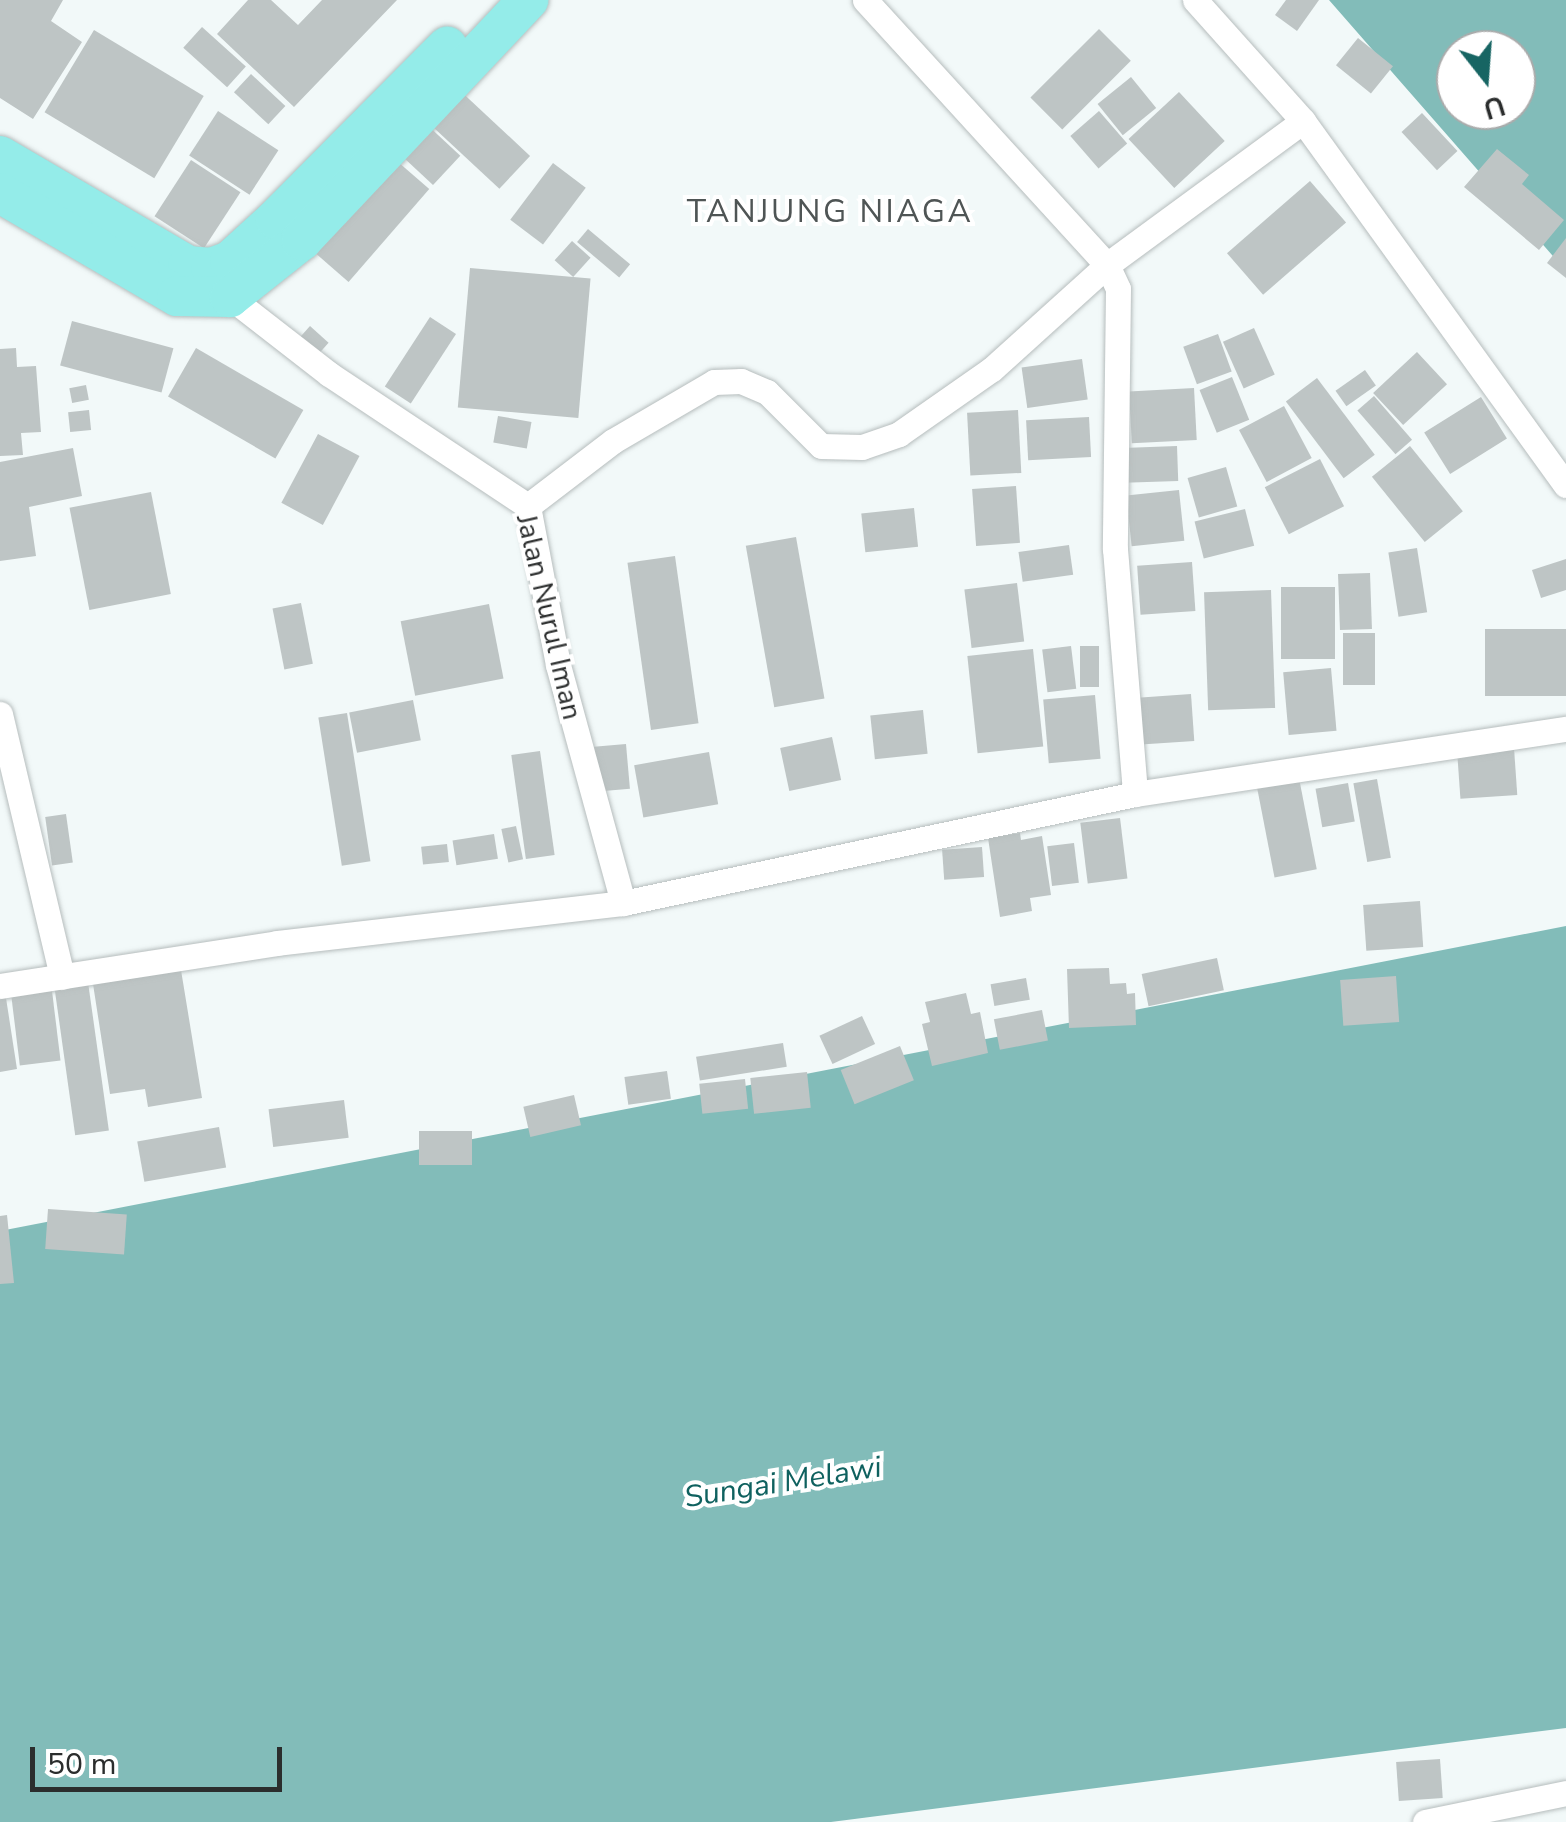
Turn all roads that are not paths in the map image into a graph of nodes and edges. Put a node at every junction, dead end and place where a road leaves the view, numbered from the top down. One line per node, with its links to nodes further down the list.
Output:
1 (493, 0): 6 (main road)
2 (528, 0): 9 (main road)
3 (865, 0): 8 (street)
4 (1196, 0): 5 (street)
5 (1303, 121): 8 (street); 10 (street)
6 (0, 156)
7 (0, 193): 9 (main road)
8 (1107, 264): 11 (street); 14 (street)
9 (230, 297): 11 (street, Jalan Nurul Iman)
10 (1566, 485)
11 (528, 506): 15 (street, Jalan Nurul Iman)
12 (0, 714): 16 (street)
13 (1566, 728): 14 (street)
14 (1135, 794): 15 (street)
15 (623, 902): 16 (street)
16 (62, 977): 17 (street)
17 (0, 986)
18 (1566, 1793): 19 (street)
19 (1425, 1822)

